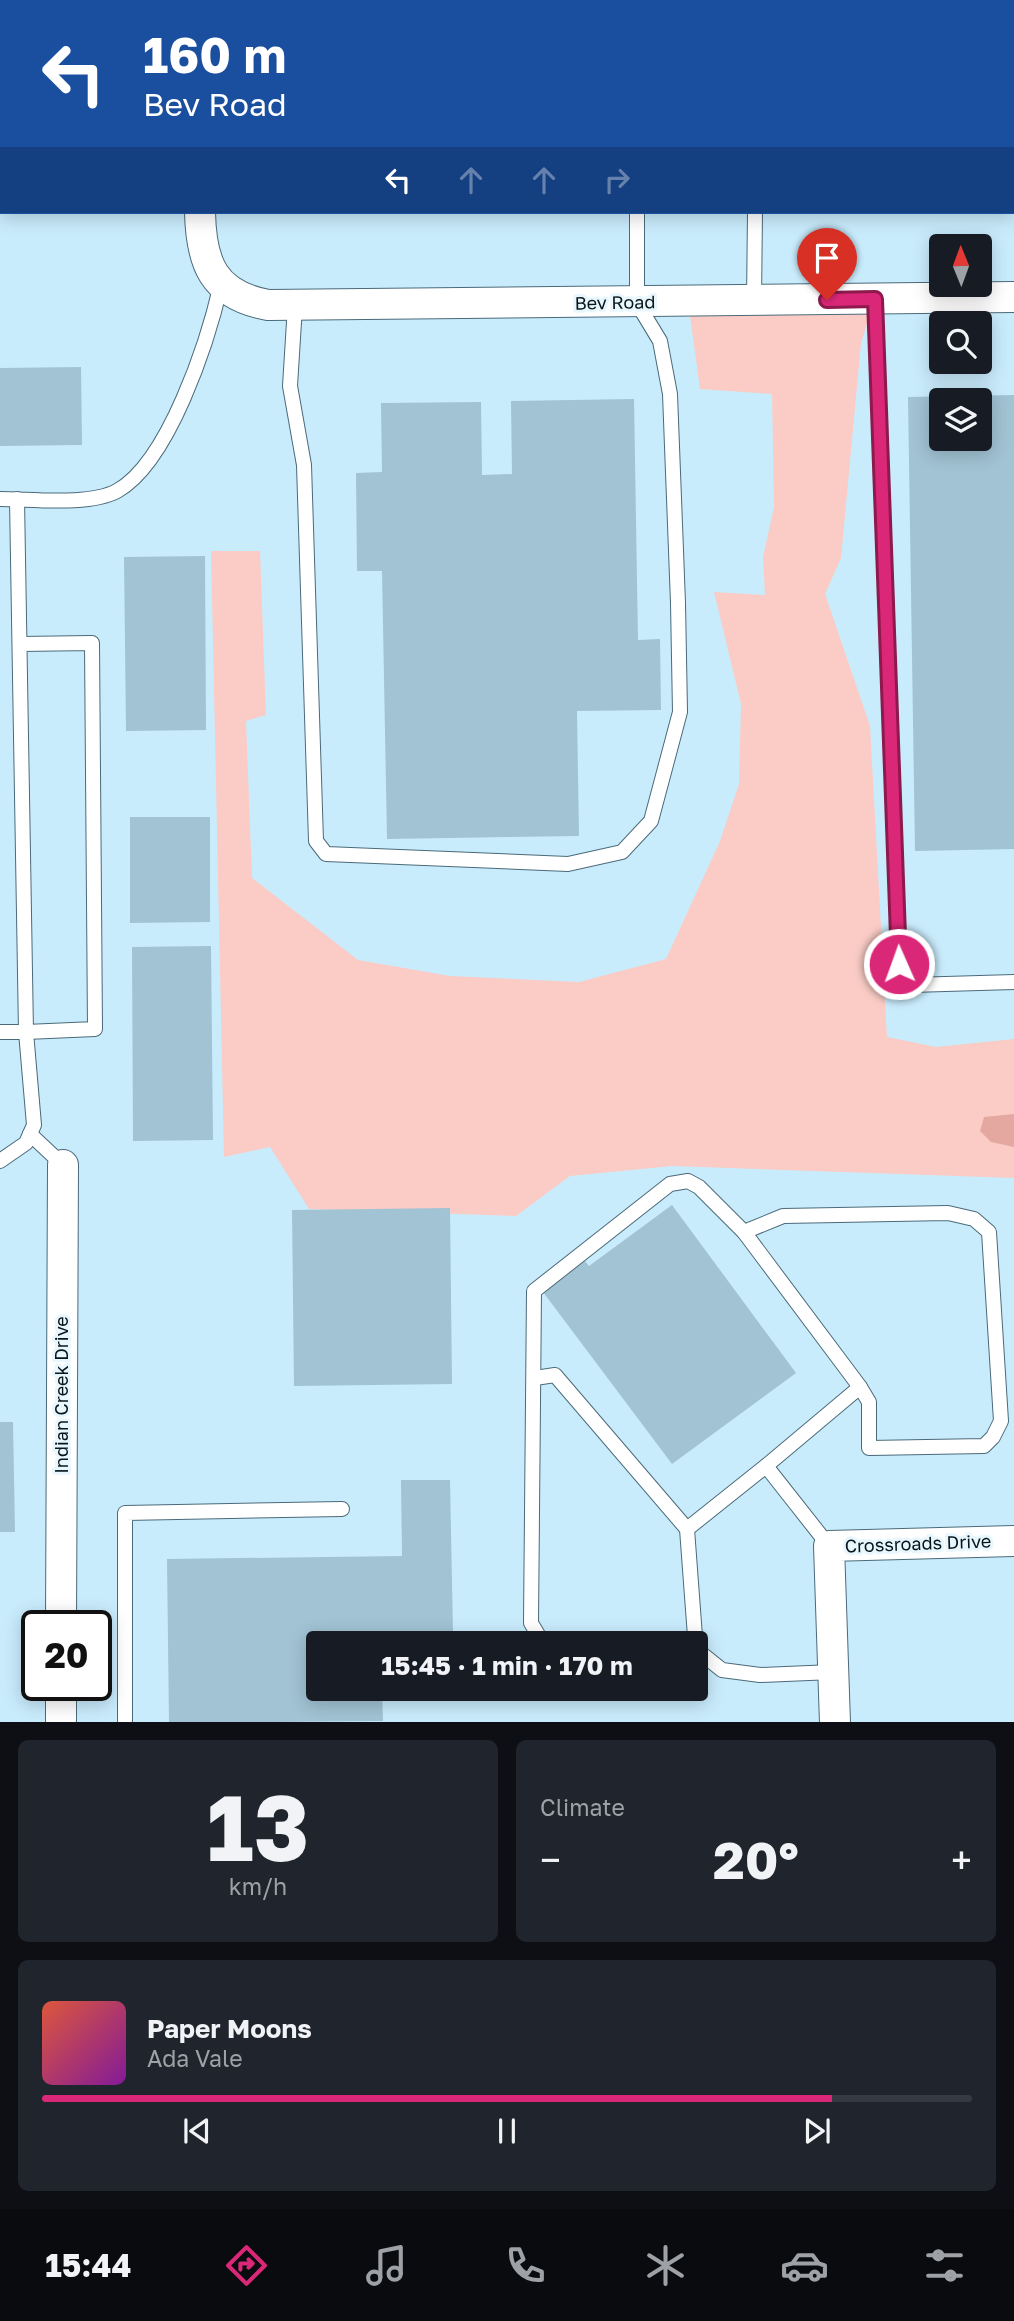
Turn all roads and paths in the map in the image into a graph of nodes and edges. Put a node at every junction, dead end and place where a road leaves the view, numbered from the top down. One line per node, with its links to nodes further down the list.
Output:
1 (200, 214): 4 (street)
2 (637, 214): 8 (lane)
3 (755, 214): 7 (lane)
4 (221, 284): 9 (street, Bev Road); 11 (lane)
5 (1014, 297): 6 (street, Bev Road)
6 (875, 299): 7 (street, Bev Road); 13 (lane)
7 (754, 301): 8 (street, Bev Road)
8 (637, 303): 9 (street, Bev Road); 9 (lane)
9 (295, 306)
10 (0, 499): 11 (lane)
11 (17, 499): 12 (lane)
12 (20, 643): 15 (lane); 15 (lane)
13 (1014, 982)
14 (0, 1032): 15 (lane)
15 (26, 1032): 16 (lane)
16 (30, 1134): 17 (lane); 18 (lane)
17 (0, 1161)
18 (62, 1165): 27 (street, Indian Creek Drive)
19 (744, 1232): 20 (lane); 21 (lane); 21 (lane)
20 (534, 1378): 24 (lane); 28 (lane)
21 (860, 1387): 22 (lane)
22 (766, 1466): 24 (lane); 26 (lane)
23 (342, 1509): 34 (lane)
24 (687, 1529): 29 (lane)
25 (1014, 1541): 26 (street, Crossroads Drive)
26 (829, 1546): 31 (street, Crossroads Drive)
27 (61, 1610)
28 (536, 1631)
29 (695, 1631)
30 (708, 1659): 31 (lane)
31 (833, 1672): 35 (street, Crossroads Drive)
32 (61, 1701): 33 (street)
33 (61, 1722)
34 (125, 1722)
35 (835, 1722)

